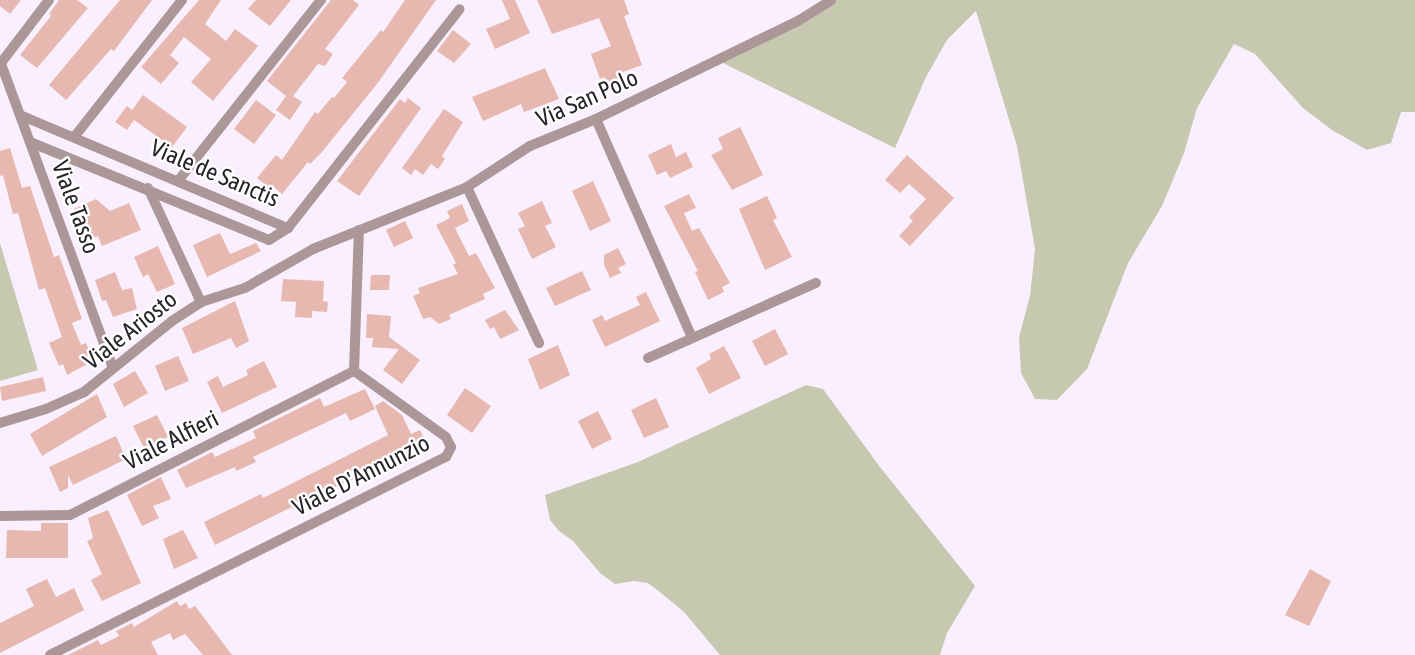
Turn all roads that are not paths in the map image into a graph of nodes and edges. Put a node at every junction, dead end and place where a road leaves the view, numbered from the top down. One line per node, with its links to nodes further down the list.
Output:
1 (50, 0): 6 (street)
2 (182, 0): 9 (street)
3 (321, 0): 11 (street)
4 (831, 0): 8 (street, Via San Polo)
5 (460, 9): 14 (street)
6 (0, 62): 7 (street, Viale Tasso)
7 (20, 115): 9 (street, Viale de Sanctis); 10 (street, Viale Tasso)
8 (596, 119): 12 (street, Via San Polo); 18 (street)
9 (75, 136): 11 (street, Viale de Sanctis)
10 (30, 142): 13 (street, Viale de Sanctis); 21 (street, Viale Tasso)
11 (178, 181): 14 (street, Viale de Sanctis)
12 (467, 187): 15 (street, Via San Polo); 19 (street)
13 (148, 188): 14 (street, Viale de Sanctis); 17 (street)
14 (288, 228)
15 (359, 230): 17 (street, Viale Ariosto); 22 (street)
16 (816, 283): 18 (street)
17 (201, 302): 21 (street, Viale Ariosto)
18 (692, 338): 20 (street)
19 (539, 343)
20 (648, 358)
21 (113, 368): 23 (street, Viale Ariosto)
22 (354, 371): 24 (street, Viale Alfieri); 25 (street, Viale D'Annunzio)
23 (0, 423)
24 (0, 516)
25 (50, 655)

